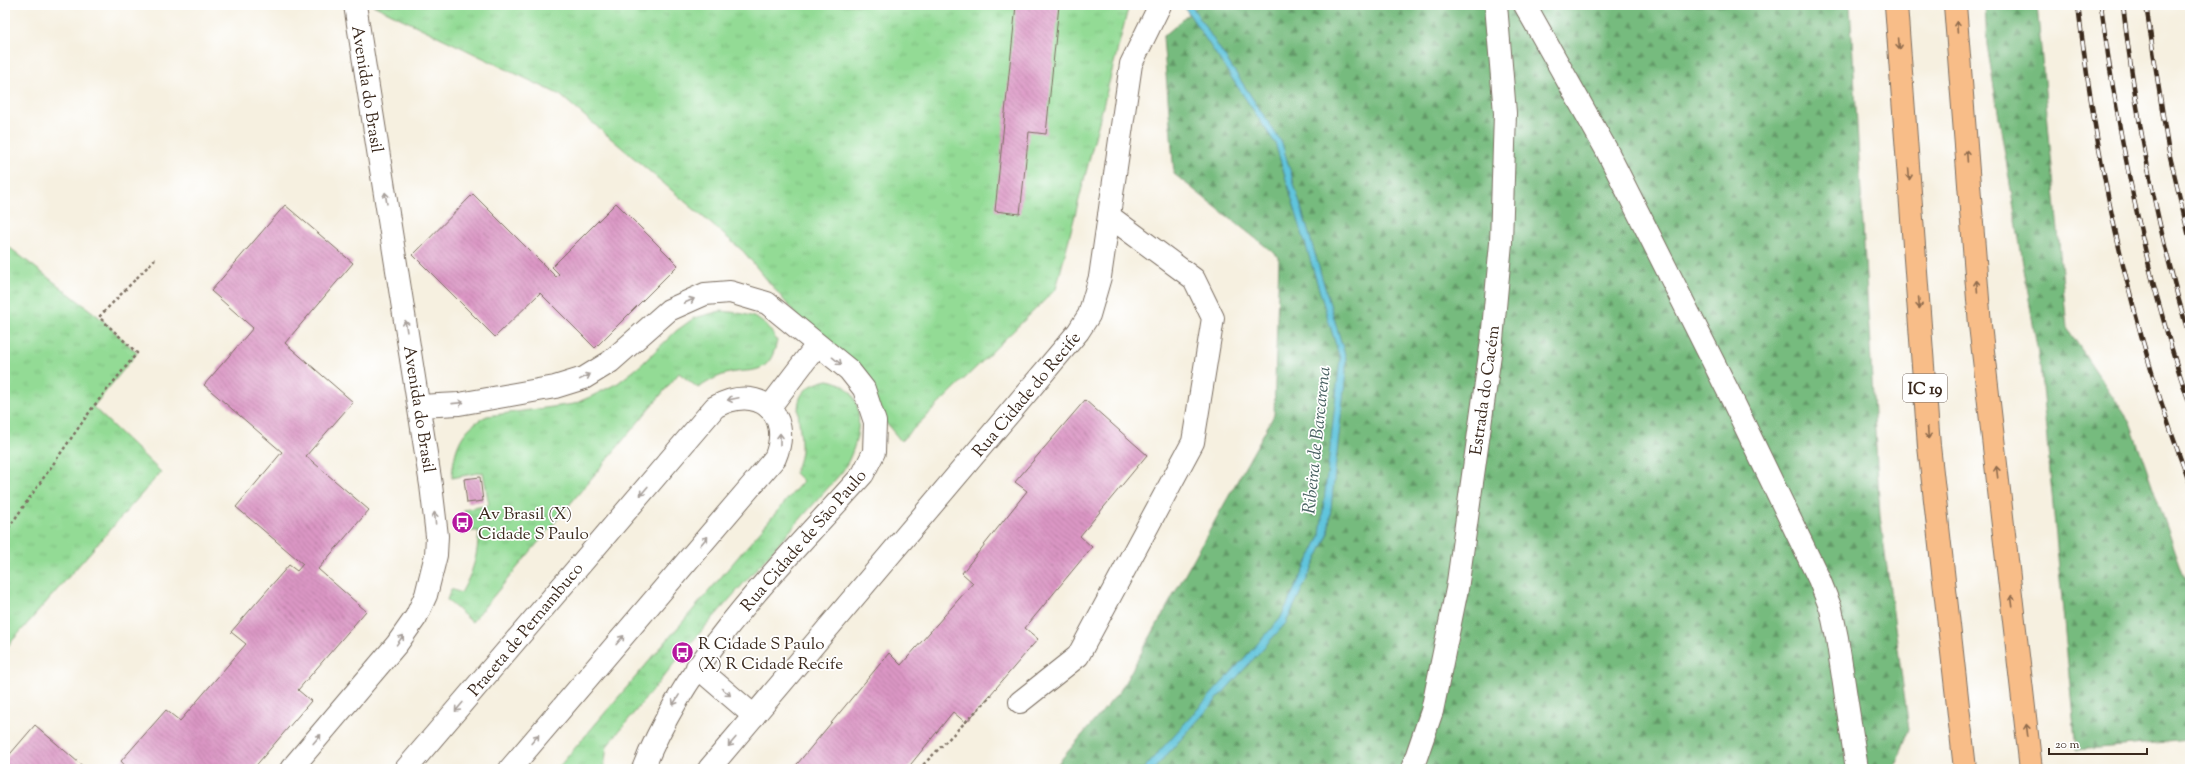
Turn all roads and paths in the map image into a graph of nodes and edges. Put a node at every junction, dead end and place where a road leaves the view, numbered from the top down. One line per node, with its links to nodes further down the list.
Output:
1 (355, 5): 10 (street, Avenida do Brasil, one-way to 1)
2 (1160, 5): 7 (street, Rua Cidade do Recife)
3 (1496, 5): 23 (street, Estrada do Cacém)
4 (1525, 5): 24 (street)
5 (1896, 5): 25 (highway, IC 19, one-way to 25)
6 (1955, 5): 26 (highway, one-way to 6)
7 (1109, 216): 15 (street); 16 (street, Rua Cidade do Recife)
8 (155, 259): 12 (path)
9 (817, 345): 10 (street, Rua Cidade de São Paulo, one-way to 9); 11 (street); 13 (street, Rua Cidade de São Paulo, one-way to 13)
10 (419, 406): 17 (street, Avenida do Brasil, one-way to 10)
11 (769, 408): 18 (street, Praceta de Pernambuco, one-way to 18); 19 (street, one-way to 11)
12 (5, 533)
13 (697, 667): 16 (street, one-way to 16); 20 (street, Rua Cidade de São Paulo, one-way to 20)
14 (994, 694): 22 (path)
15 (1020, 702)
16 (754, 716): 21 (street, Rua Cidade do Recife, one-way to 21)
17 (291, 769)
18 (406, 769)
19 (510, 769)
20 (642, 769)
21 (709, 769)
22 (919, 769)
23 (1412, 769)
24 (1857, 769)
25 (1965, 769)
26 (2031, 769)

